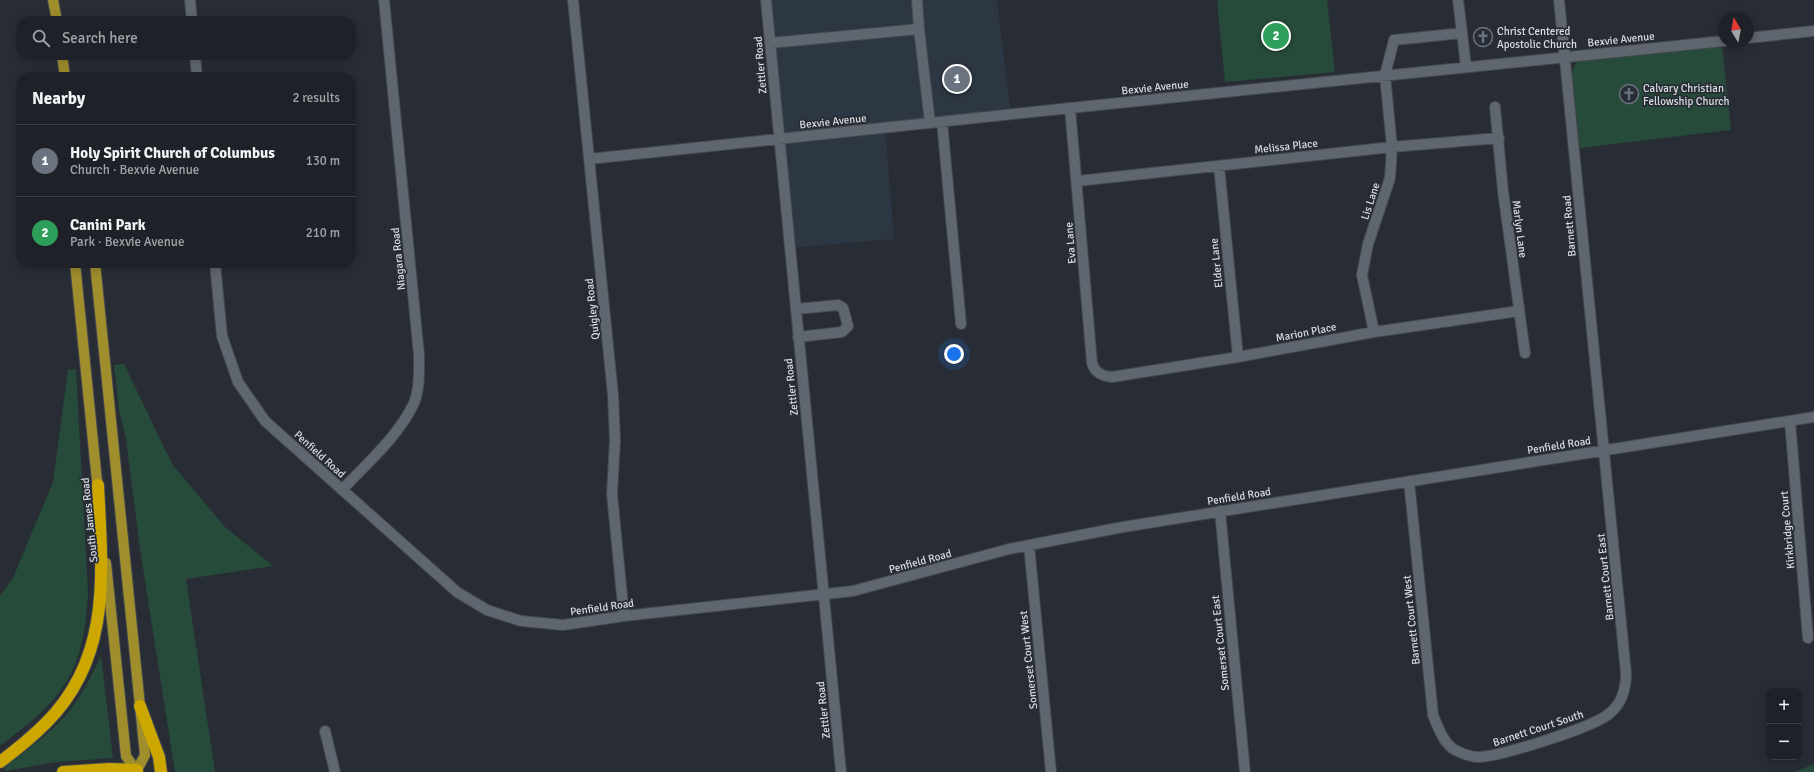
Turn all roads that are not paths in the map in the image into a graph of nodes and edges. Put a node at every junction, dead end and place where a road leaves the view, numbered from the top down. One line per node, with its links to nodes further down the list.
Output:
1 (53, 0): 9 (main road)
2 (190, 0): 10 (street)
3 (384, 0): 50 (street, Niagara Road)
4 (573, 0): 31 (street, Quigley Road)
5 (766, 0): 16 (street, Zettler Road)
6 (917, 0): 11 (street)
7 (1458, 0): 13 (street)
8 (1559, 0): 17 (street, Barnett Road)
9 (56, 16)
10 (192, 16)
11 (919, 29): 16 (street); 27 (street)
12 (1814, 31): 14 (street)
13 (1462, 32): 20 (street); 23 (street, Lis Lane)
14 (1754, 37)
15 (1718, 42): 17 (street, Bexvie Avenue)
16 (770, 43): 29 (street, Zettler Road)
17 (1565, 57): 20 (street, Bexvie Avenue); 47 (street, Barnett Road)
18 (63, 60): 21 (main road)
19 (195, 60): 22 (street)
20 (1466, 67): 23 (street, Bexvie Avenue)
21 (64, 72)
22 (197, 72)
23 (1385, 75): 25 (street, Bexvie Avenue); 30 (street, Lis Lane)
24 (1495, 107): 28 (street, Marlyn Lane)
25 (1070, 108): 26 (street, Bexvie Avenue); 33 (street, Eva Lane)
26 (942, 122): 27 (street, Bexvie Avenue); 39 (street)
27 (930, 123): 29 (street, Bexvie Avenue)
28 (1499, 138): 30 (street, Melissa Place); 38 (street, Marlyn Lane)
29 (779, 139): 31 (street, Bexvie Avenue); 37 (street, Zettler Road)
30 (1392, 147): 32 (street, Melissa Place); 40 (street, Lis Lane)
31 (589, 159): 54 (street, Quigley Road)
32 (1219, 166): 33 (street, Melissa Place); 43 (street, Elder Lane)
33 (1077, 181): 44 (street, Eva Lane)
34 (76, 268): 49 (main road, South James Road)
35 (96, 268): 57 (main road)
36 (215, 268): 50 (street, Penfield Road)
37 (796, 309): 41 (street, Zettler Road); 41 (street)
38 (1519, 311): 40 (street, Marion Place); 42 (street, Marlyn Lane)
39 (961, 324)
40 (1374, 332): 43 (street, Marion Place)
41 (798, 337): 53 (street, Zettler Road)
42 (1525, 353)
43 (1238, 357): 44 (street, Marion Place)
44 (1099, 374)
45 (1814, 417): 46 (street, Penfield Road)
46 (1790, 420): 47 (street, Penfield Road); 55 (street, Kirkbridge Court)
47 (1604, 451): 48 (street, Penfield Road); 56 (street, Barnett Court East)
48 (1409, 481): 51 (street, Penfield Road); 59 (street, Barnett Court West)
49 (98, 485): 60 (highway); 61 (main road, South James Road)
50 (342, 490): 54 (street, Penfield Road)
51 (1220, 511): 52 (street, Penfield Road); 67 (street, Somerset Court East)
52 (1029, 545): 53 (street, Penfield Road); 66 (street, Somerset Court West)
53 (824, 594): 54 (street, Penfield Road); 65 (street, Zettler Road)
54 (624, 616)
55 (1808, 638)
56 (1620, 700): 59 (street, Barnett Court South)
57 (140, 706): 61 (main road); 63 (highway)
58 (325, 731): 64 (street)
59 (1454, 750)
60 (0, 762)
61 (137, 771): 62 (highway)
62 (63, 772)
63 (161, 772)
64 (335, 772)
65 (841, 772)
66 (1051, 772)
67 (1245, 772)

